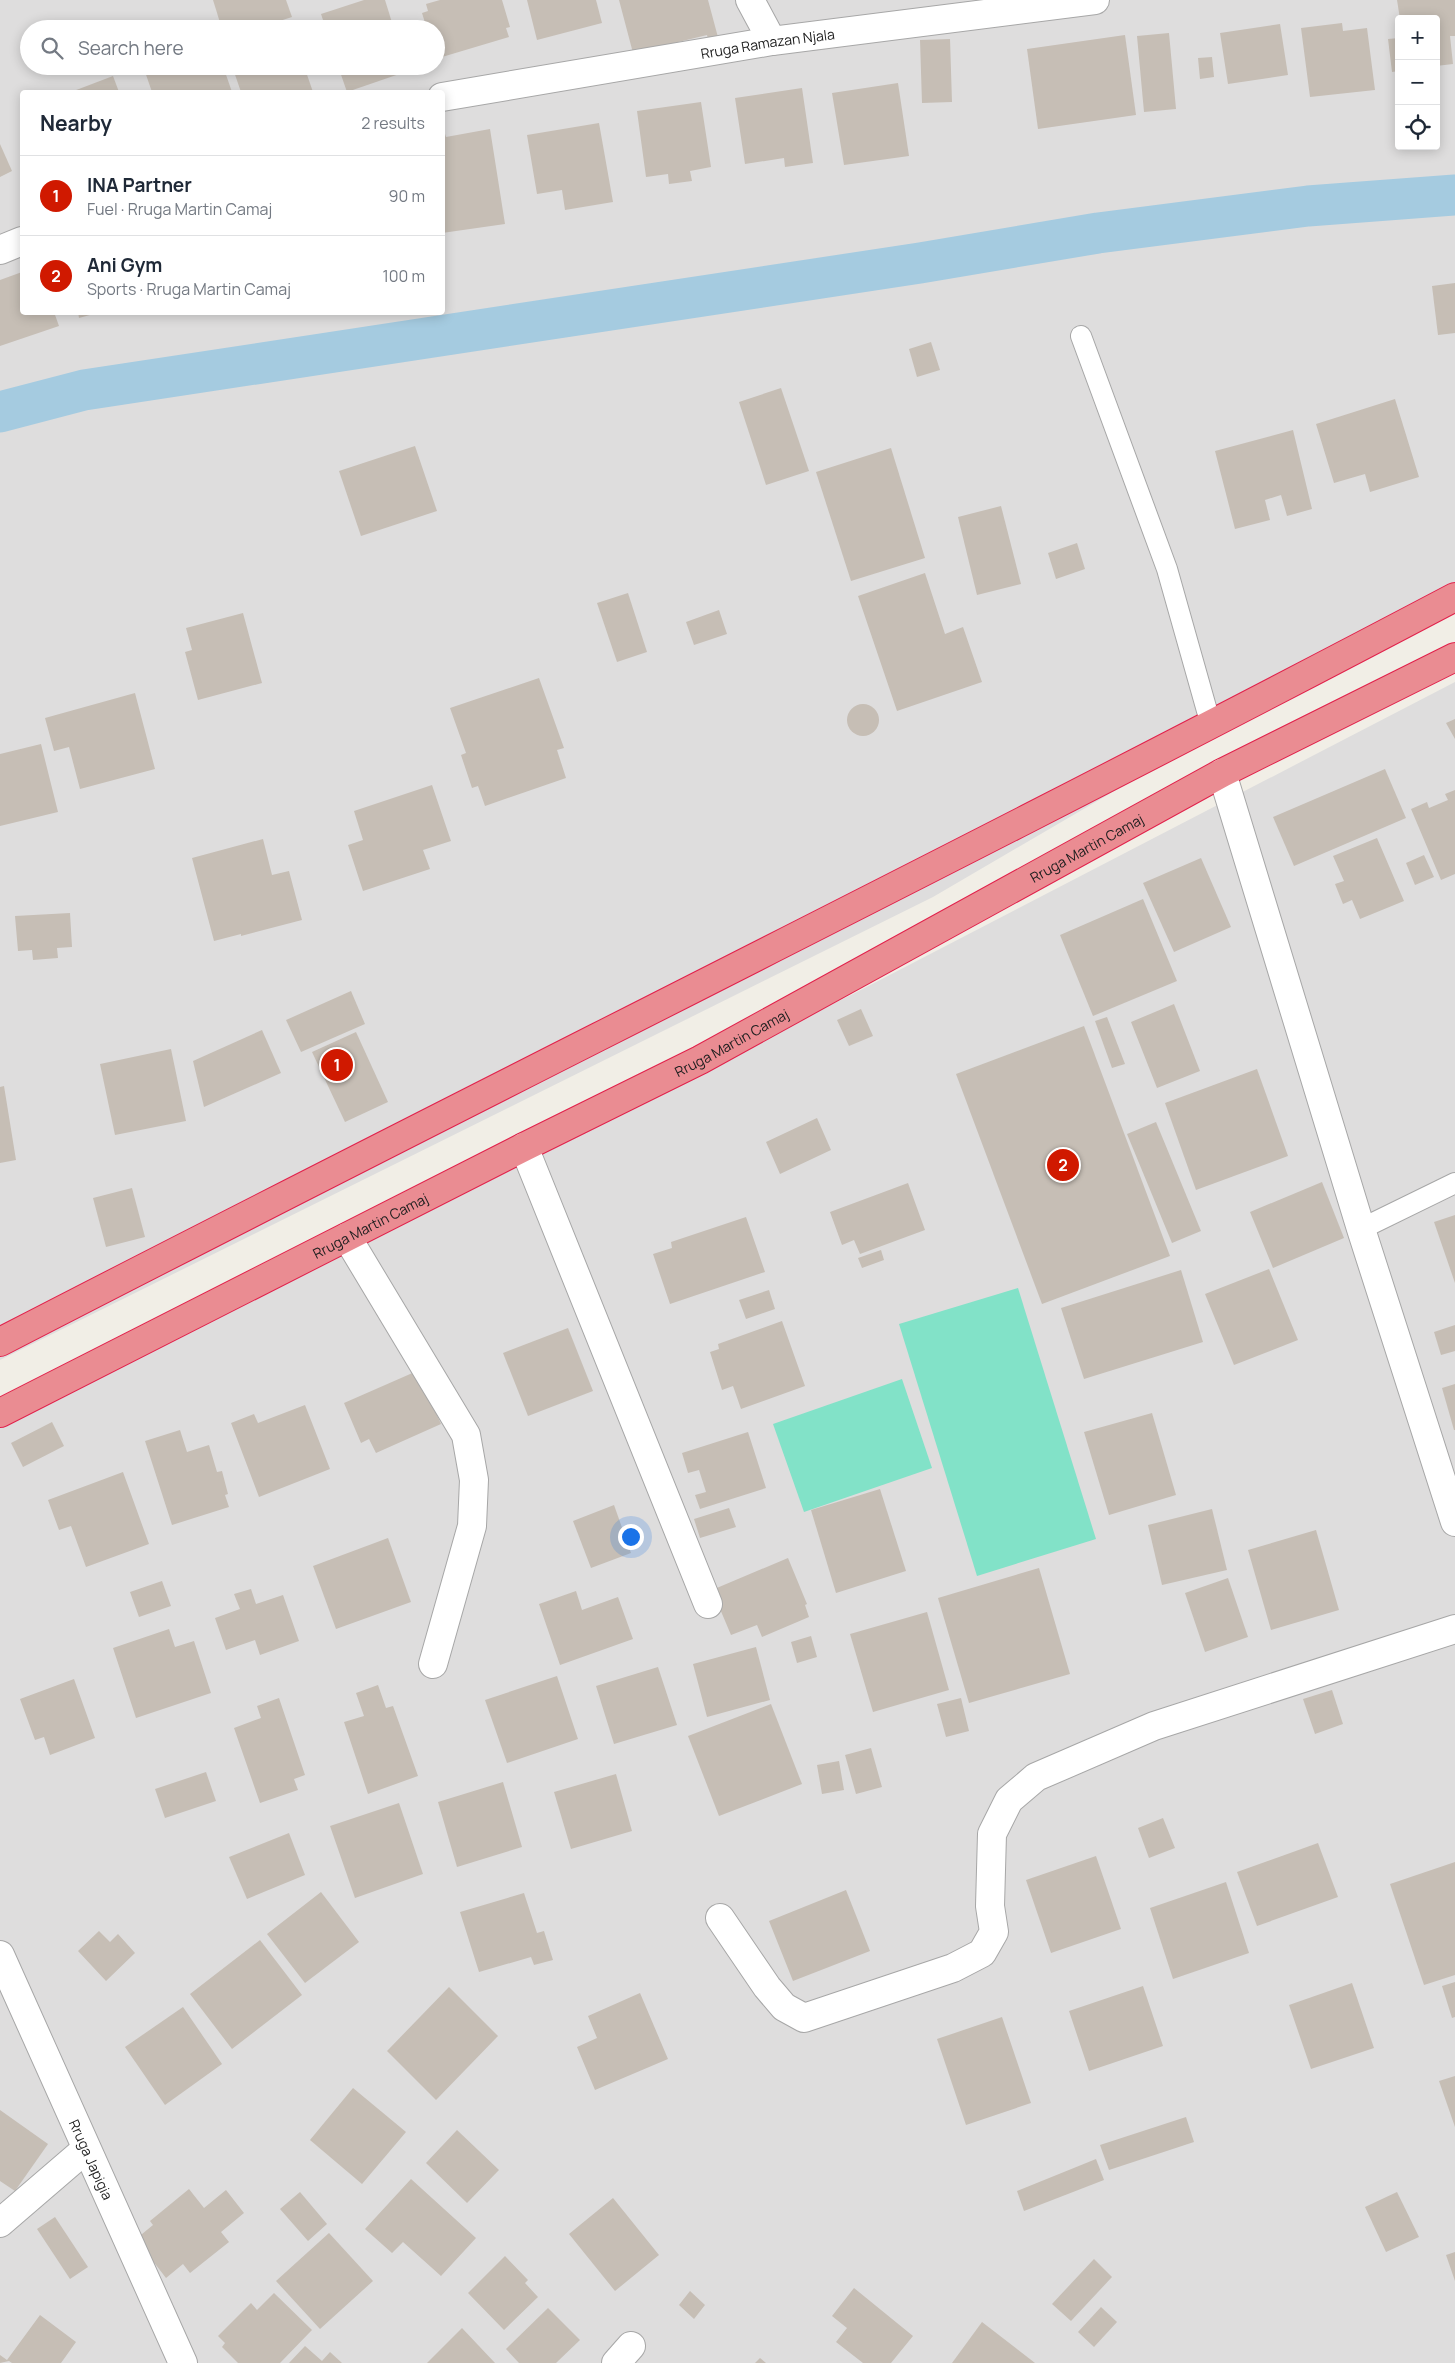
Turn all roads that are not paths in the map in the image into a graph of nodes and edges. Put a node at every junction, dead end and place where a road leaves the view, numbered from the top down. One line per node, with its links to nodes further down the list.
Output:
1 (750, 0): 3 (street)
2 (1095, 0): 3 (street, Rruga Ramazan Njala)
3 (772, 40): 4 (street, Rruga Ramazan Njala)
4 (445, 96)
5 (20, 243): 6 (street)
6 (0, 250)
7 (1080, 336): 10 (lane)
8 (1455, 597): 10 (highway)
9 (1455, 657): 11 (highway, Rruga Martin Camaj)
10 (1211, 725): 16 (highway)
11 (1222, 773): 12 (highway, Rruga Martin Camaj); 14 (street)
12 (524, 1147): 15 (highway, Rruga Martin Camaj); 19 (street)
13 (1455, 1183): 14 (lane)
14 (1361, 1229): 18 (street)
15 (347, 1237): 17 (highway, Rruga Martin Camaj); 21 (street)
16 (0, 1342)
17 (0, 1413)
18 (1455, 1522)
19 (708, 1604)
20 (1455, 1629): 22 (street)
21 (433, 1664)
22 (720, 1918)
23 (0, 1954): 24 (street, Rruga Japigia)
24 (86, 2149): 25 (street); 26 (street, Rruga Japigia)
25 (0, 2222)
26 (183, 2363)

